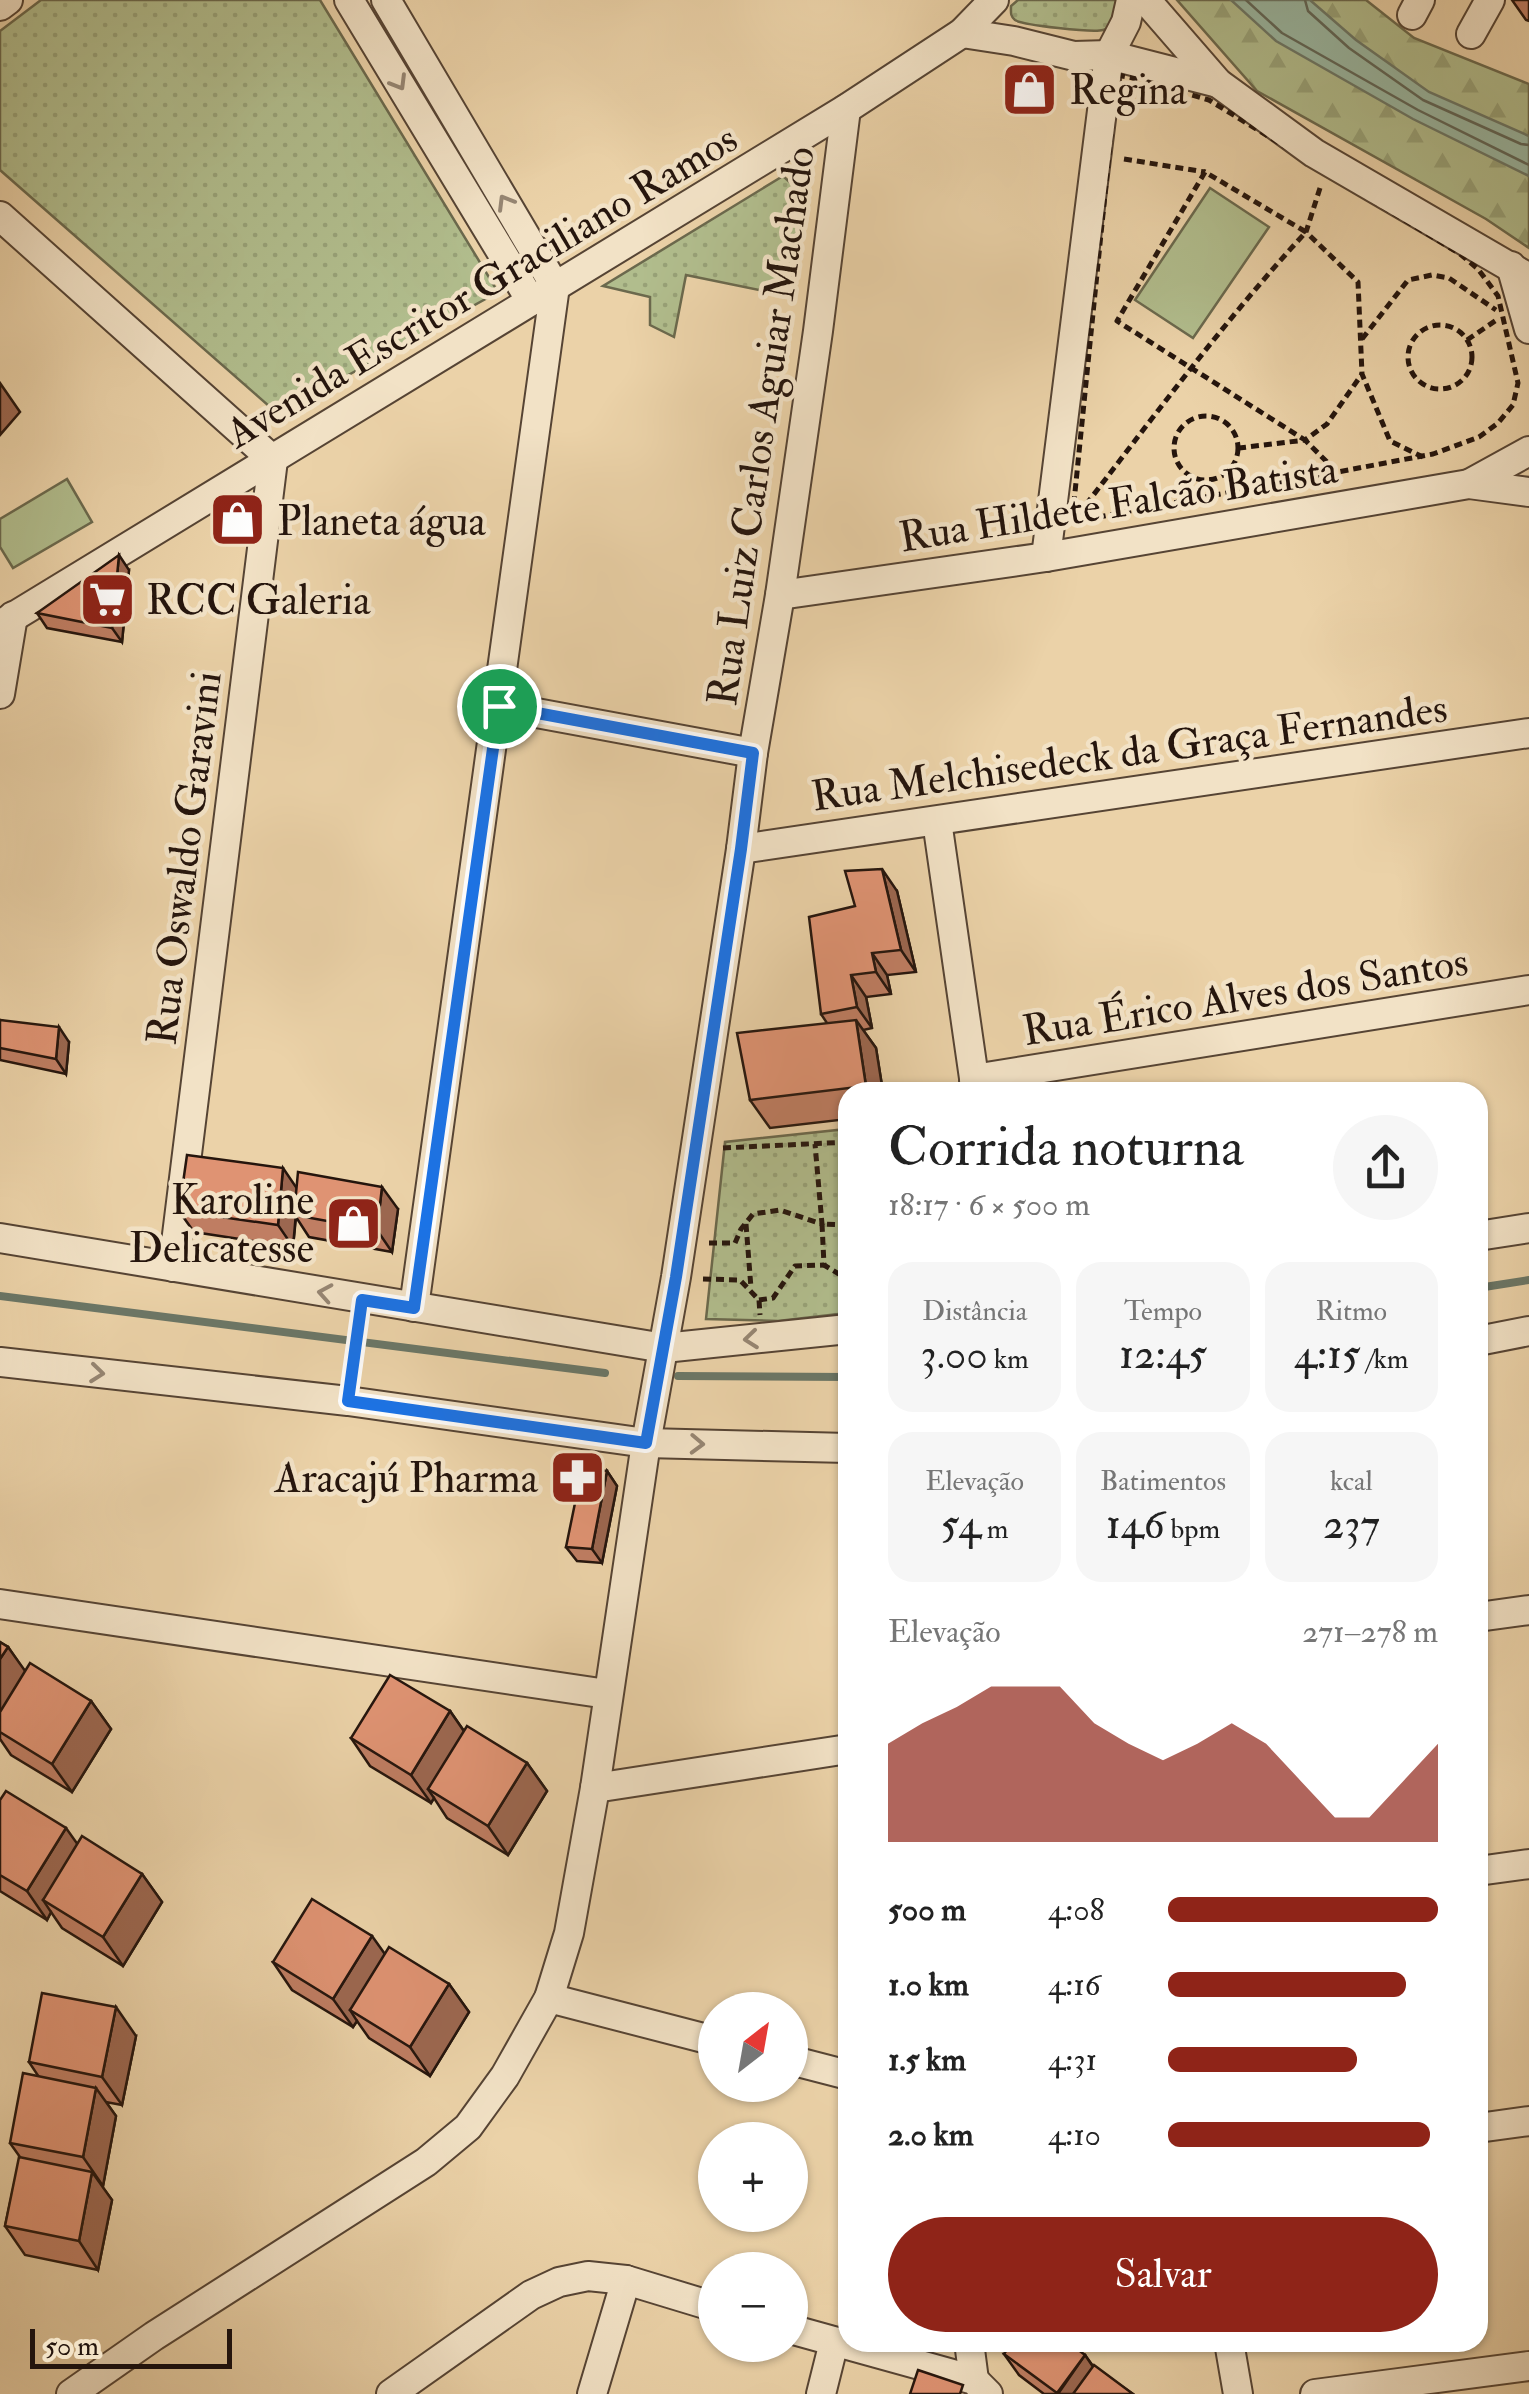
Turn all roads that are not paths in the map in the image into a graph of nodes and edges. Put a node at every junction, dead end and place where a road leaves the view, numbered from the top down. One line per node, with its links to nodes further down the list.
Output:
1 (8, 0): 8 (street)
2 (348, 0): 17 (street, one-way to 17)
3 (386, 0): 17 (street, one-way to 3)
4 (996, 0): 9 (street, Avenida Escritor Graciliano Ramos); 11 (street)
5 (1131, 0): 12 (street)
6 (1146, 0): 13 (street)
7 (1490, 0): 10 (street)
8 (0, 6)
9 (962, 33): 11 (street); 14 (street, Avenida Escritor Graciliano Ramos)
10 (1472, 34)
11 (1014, 40): 12 (street)
12 (1109, 55): 13 (street); 23 (street)
13 (1218, 82): 16 (street)
14 (846, 109): 17 (street, Avenida Escritor Graciliano Ramos); 24 (street, Rua Luiz Carlos Aguiar Machado)
15 (0, 216): 20 (street)
16 (1520, 272): 18 (street)
17 (543, 294): 20 (street, Avenida Escritor Graciliano Ramos); 27 (street)
18 (1529, 329)
19 (1529, 451): 21 (street, Rua Hildete Falcão Batista)
20 (273, 460): 25 (street, Avenida Escritor Graciliano Ramos); 38 (street, Rua Oswaldo Garavini)
21 (1468, 484): 22 (street, Rua Hildete Falcão Batista); 23 (street, Rua Hildete Falcão Batista)
22 (1529, 492)
23 (1046, 557): 24 (street, Rua Hildete Falcão Batista)
24 (780, 595): 29 (street, Rua Luiz Carlos Aguiar Machado)
25 (6, 621): 26 (street)
26 (0, 694)
27 (499, 706): 29 (street); 39 (street)
28 (1529, 733): 30 (street, Rua Melchisedeck da Graça Fernandes)
29 (753, 753): 31 (street, Rua Luiz Carlos Aguiar Machado)
30 (938, 821): 31 (street, Rua Melchisedeck da Graça Fernandes); 33 (street)
31 (741, 849): 43 (street, Rua Luiz Carlos Aguiar Machado)
32 (1529, 990): 34 (street, Rua Érico Alves dos Santos)
33 (974, 1082)
34 (998, 1082)
35 (1529, 1228): 36 (street)
36 (1488, 1234)
37 (0, 1238): 38 (street)
38 (173, 1267): 39 (street, one-way to 38)
39 (414, 1308): 43 (street)
40 (838, 1330): 43 (street, one-way to 43)
41 (1529, 1331): 42 (street)
42 (1488, 1340)
43 (664, 1348): 45 (street, Rua Luiz Carlos Aguiar Machado)
44 (0, 1362): 45 (street, one-way to 45)
45 (646, 1443): 46 (street, one-way to 46); 50 (street, Rua Luiz Carlos Aguiar Machado)
46 (838, 1454)
47 (0, 1604): 50 (street)
48 (1529, 1610): 49 (street)
49 (1488, 1615)
50 (608, 1694): 52 (street, Rua Luiz Carlos Aguiar Machado)
51 (838, 1751): 52 (street)
52 (595, 1788): 55 (street, Rua Luiz Carlos Aguiar Machado)
53 (1529, 1864): 54 (street)
54 (1488, 1870)
55 (550, 1998): 56 (street); 71 (street)
56 (698, 2037)
57 (808, 2065): 58 (street)
58 (838, 2072)
59 (1529, 2121): 60 (street)
60 (1488, 2127)
61 (626, 2280): 62 (street); 72 (street); 73 (street)
62 (698, 2302)
63 (808, 2334): 64 (street)
64 (834, 2342): 65 (street); 74 (street)
65 (838, 2343)
66 (867, 2352): 70 (street)
67 (972, 2352): 70 (street)
68 (1231, 2352): 75 (street)
69 (1529, 2366): 76 (street)
70 (981, 2387)
71 (70, 2394)
72 (390, 2394)
73 (592, 2394)
74 (822, 2394)
75 (1238, 2394)
76 (1315, 2394)

